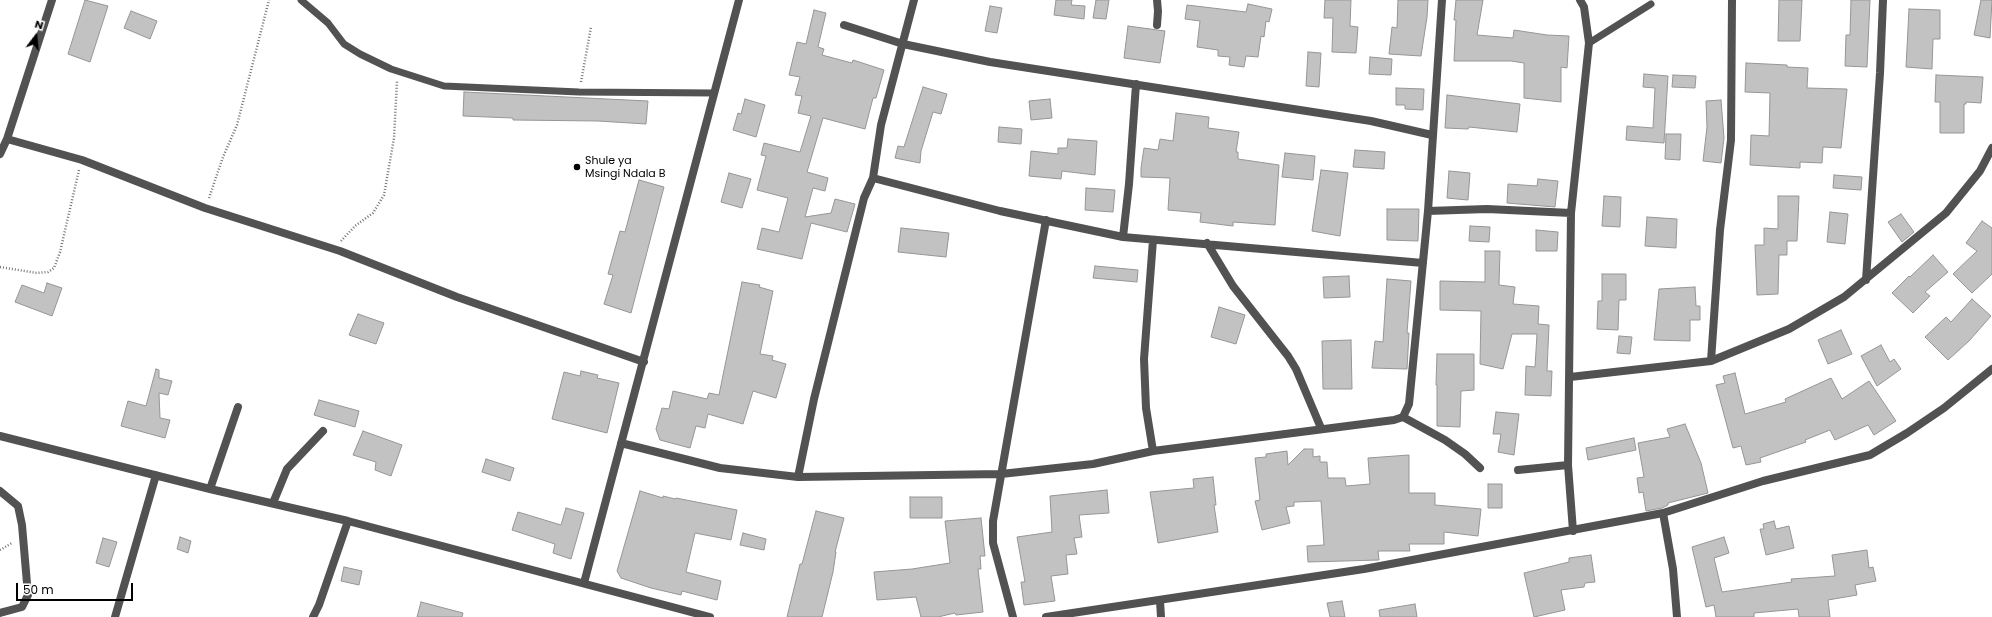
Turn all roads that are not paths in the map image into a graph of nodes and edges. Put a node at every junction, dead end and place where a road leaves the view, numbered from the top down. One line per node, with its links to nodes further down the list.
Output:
1 (52, 0): 18 (street)
2 (301, 0): 16 (lane)
3 (738, 0): 16 (street)
4 (914, 0): 14 (street)
5 (1157, 0): 12 (street)
6 (1442, 0): 17 (street)
7 (1732, 0): 30 (street)
8 (1883, 0): 29 (street)
9 (1582, 1): 13 (street)
10 (1651, 4): 13 (lane)
11 (844, 25): 14 (street)
12 (1156, 25)
13 (1589, 43): 23 (street)
14 (903, 44): 15 (street); 21 (street)
15 (1136, 84): 17 (street); 25 (street)
16 (714, 93): 31 (street)
17 (1432, 135): 22 (street)
18 (7, 139): 20 (street); 31 (street)
19 (1992, 148): 29 (street)
20 (0, 154)
21 (873, 178): 24 (street); 46 (street)
22 (1428, 211): 23 (street); 28 (street)
23 (1571, 213): 33 (street)
24 (1046, 220): 25 (street); 45 (street)
25 (1123, 237): 26 (street)
26 (1153, 240): 27 (street); 40 (street)
27 (1206, 243): 28 (street); 36 (street)
28 (1422, 264): 35 (street)
29 (1866, 280): 30 (street)
30 (1711, 361): 33 (street)
31 (644, 362): 39 (street)
32 (1992, 369): 50 (street)
33 (1570, 377): 41 (street)
34 (238, 407): 47 (street)
35 (1403, 417): 36 (street); 42 (street)
36 (1321, 428): 40 (street)
37 (323, 431): 49 (street)
38 (0, 436): 44 (street)
39 (621, 443): 46 (street); 53 (street)
40 (1153, 452): 45 (street)
41 (1568, 465): 43 (street); 52 (street)
42 (1480, 468)
43 (1518, 470)
44 (156, 474): 47 (street); 56 (street)
45 (1001, 474): 46 (street); 59 (street)
46 (798, 477)
47 (210, 489): 49 (street)
48 (0, 491): 55 (street)
49 (273, 503): 51 (street)
50 (1663, 513): 52 (street); 62 (street)
51 (348, 521): 53 (street); 57 (street)
52 (1572, 531): 54 (street)
53 (584, 583): 58 (street)
54 (1160, 601): 60 (street); 61 (street)
55 (0, 613)
56 (114, 617)
57 (313, 617)
58 (710, 617)
59 (1013, 617)
60 (1046, 617)
61 (1161, 617)
62 (1677, 617)

